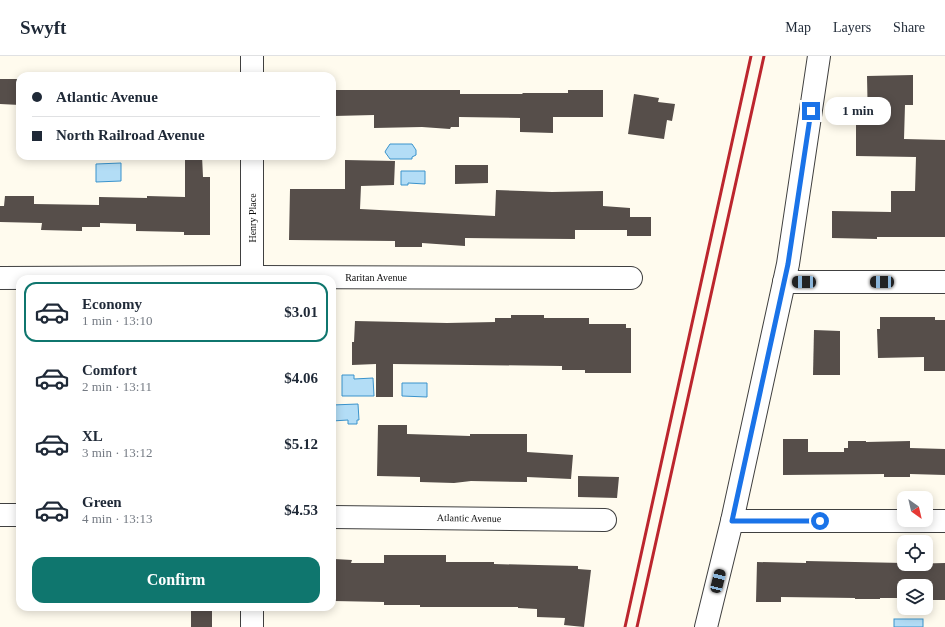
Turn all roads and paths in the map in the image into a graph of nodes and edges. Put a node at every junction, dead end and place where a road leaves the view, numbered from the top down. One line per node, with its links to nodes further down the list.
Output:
1 (252, 56): 3 (street)
2 (819, 56): 10 (street)
3 (252, 72)
4 (252, 160): 5 (street, Henry Place)
5 (252, 275)
6 (0, 278): 7 (street, Raritan Avenue)
7 (16, 278)
8 (336, 278): 9 (street, Raritan Avenue)
9 (632, 278)
10 (784, 282): 11 (street); 16 (street)
11 (945, 282)
12 (0, 515): 13 (street)
13 (16, 515)
14 (336, 517): 15 (street, Atlantic Avenue)
15 (605, 520)
16 (732, 521): 17 (street); 20 (street)
17 (945, 521)
18 (252, 611): 19 (street)
19 (252, 627)
20 (706, 627)

